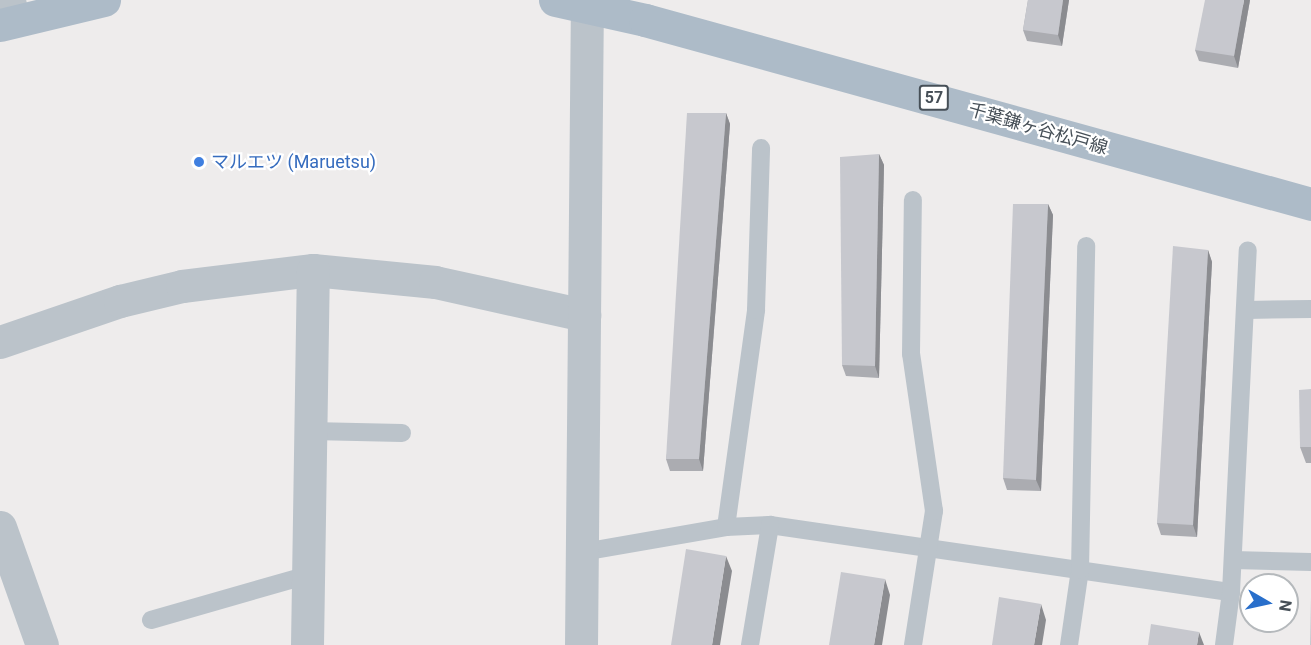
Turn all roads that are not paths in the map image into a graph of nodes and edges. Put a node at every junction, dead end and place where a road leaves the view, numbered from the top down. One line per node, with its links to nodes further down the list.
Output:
1 (104, 0): 4 (main road)
2 (555, 0): 3 (main road, 千葉鎌ヶ谷松戸線 / 57)
3 (587, 3): 7 (main road, 千葉鎌ヶ谷松戸線 / 57); 13 (street)
4 (7, 15)
5 (761, 148): 19 (lane)
6 (913, 200): 20 (lane)
7 (1311, 204)
8 (1086, 246): 24 (lane)
9 (1248, 250): 12 (lane)
10 (313, 270): 13 (street); 14 (street); 15 (street)
11 (1311, 309): 12 (lane)
12 (1246, 310): 22 (lane)
13 (584, 315): 21 (street)
14 (0, 342)
15 (311, 431): 16 (lane); 25 (street)
16 (402, 433)
17 (770, 525): 19 (lane); 20 (lane); 31 (lane)
18 (0, 527): 28 (street)
19 (726, 528): 21 (lane)
20 (929, 545): 24 (lane); 32 (lane)
21 (583, 552): 30 (street)
22 (1233, 560): 23 (lane); 26 (lane)
23 (1311, 562)
24 (1080, 570): 26 (lane); 33 (lane)
25 (308, 575): 27 (lane); 29 (street)
26 (1231, 592): 34 (lane)
27 (151, 620)
28 (42, 645)
29 (308, 645)
30 (581, 645)
31 (750, 645)
32 (913, 645)
33 (1069, 645)
34 (1224, 645)

